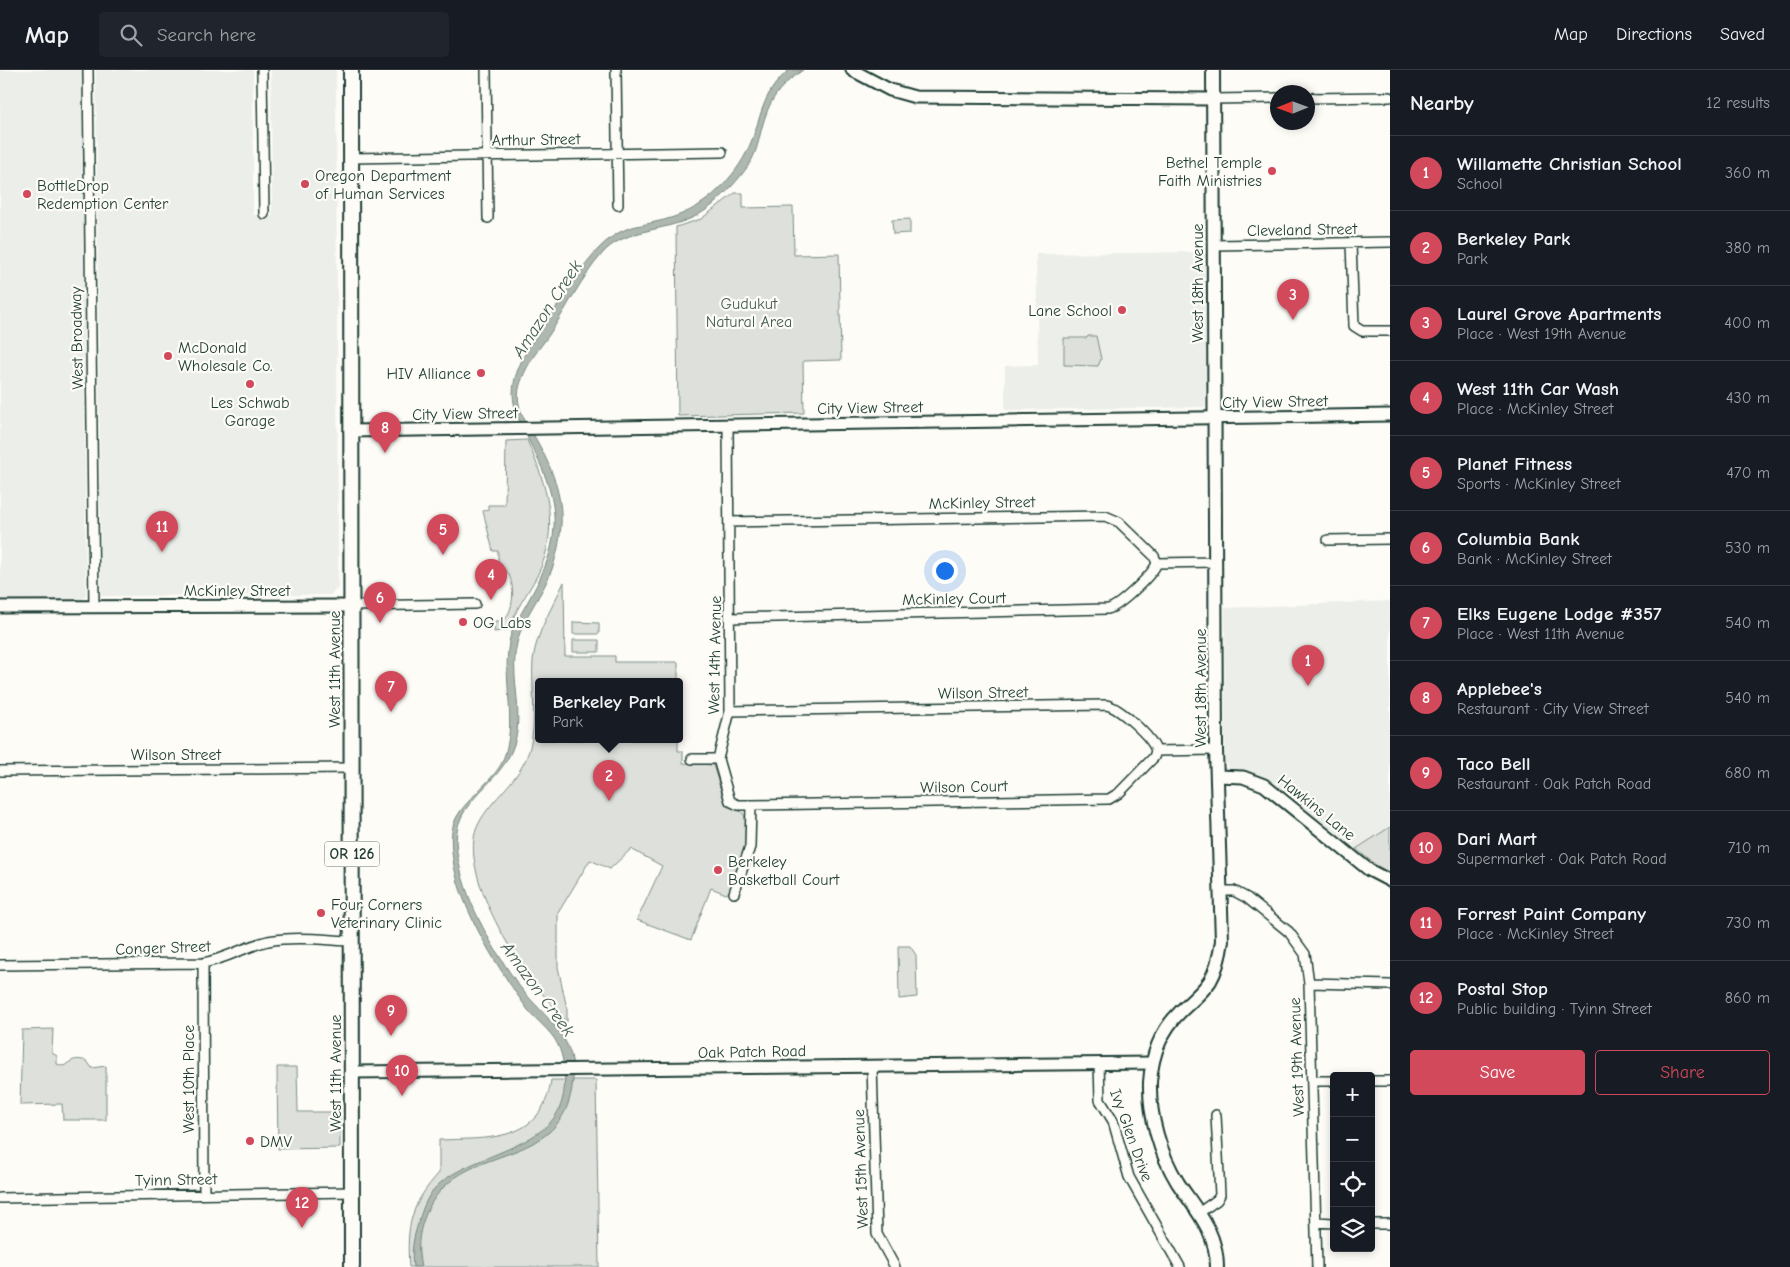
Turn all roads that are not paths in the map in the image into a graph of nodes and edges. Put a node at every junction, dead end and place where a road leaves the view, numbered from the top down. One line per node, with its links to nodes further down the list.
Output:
1 (88, 70): 37 (street, West Broadway)
2 (262, 70): 19 (street)
3 (351, 70): 9 (main road, West 11th Avenue / OR 126)
4 (355, 70): 9 (main road)
5 (486, 70): 16 (street)
6 (616, 70): 15 (street)
7 (852, 70): 13 (street)
8 (1214, 70): 13 (main road, West 18th Avenue)
9 (351, 84): 17 (main road, West 11th Avenue / OR 126)
10 (1390, 96): 12 (street)
11 (1270, 98): 13 (street)
12 (1315, 98)
13 (1213, 99): 23 (main road, West 18th Avenue)
14 (722, 152): 15 (street, Arthur Street)
15 (617, 154): 16 (street, Arthur Street); 18 (street)
16 (487, 156): 17 (street, Arthur Street); 20 (street)
17 (351, 158): 28 (main road, West 11th Avenue / OR 126)
18 (618, 205)
19 (264, 214)
20 (488, 218)
21 (1390, 242): 22 (street, Cleveland Street)
22 (1351, 243): 23 (street, Cleveland Street); 24 (street)
23 (1214, 245): 26 (main road, West 18th Avenue)
24 (1390, 331)
25 (1390, 415): 26 (street, City View Street)
26 (1214, 418): 27 (street, City View Street); 33 (main road, West 18th Avenue)
27 (728, 426): 28 (street, City View Street); 29 (street, West 14th Avenue)
28 (350, 431): 35 (main road, West 11th Avenue / OR 126)
29 (730, 522): 32 (street, McKinley Street); 38 (street, West 14th Avenue)
30 (1390, 539): 31 (street)
31 (1328, 540)
32 (1157, 562): 33 (street); 38 (street, McKinley Court)
33 (1216, 562): 40 (main road, West 18th Avenue)
34 (475, 604): 35 (street, McKinley Street)
35 (351, 606): 37 (street, McKinley Street); 44 (main road, West 11th Avenue / OR 126)
36 (0, 607): 37 (street, McKinley Street)
37 (94, 607)
38 (731, 618): 39 (street, West 14th Avenue)
39 (730, 711): 41 (street, Wilson Street); 43 (street, West 14th Avenue)
40 (1216, 750): 41 (street); 46 (main road, West 18th Avenue)
41 (1156, 751): 47 (street, Wilson Court)
42 (692, 759): 43 (street)
43 (718, 759): 47 (street, West 14th Avenue)
44 (352, 768): 45 (street, Wilson Street); 51 (main road, West 11th Avenue / OR 126)
45 (0, 771)
46 (1217, 776): 48 (street, Hawkins Lane); 49 (main road, West 18th Avenue)
47 (751, 805): 50 (street)
48 (1390, 881)
49 (1222, 891): 54 (street, West 19th Avenue); 57 (main road, West 18th Avenue)
50 (734, 893)
51 (353, 941): 52 (street, Conger Street); 59 (main road, West 11th Avenue / OR 126)
52 (203, 963): 53 (street, Conger Street); 66 (street, West 10th Place)
53 (0, 965)
54 (1309, 983): 55 (street); 60 (street, West 19th Avenue)
55 (1390, 985)
56 (1099, 1063): 57 (street, Oak Patch Road); 58 (street, Oak Patch Road); 75 (street, Ivy Glen Drive)
57 (1152, 1063): 68 (main road, West 18th Avenue)
58 (872, 1066): 59 (street, Oak Patch Road); 74 (street, West 15th Avenue)
59 (353, 1072): 65 (main road, West 11th Avenue / OR 126)
60 (1312, 1081): 61 (street); 69 (street, West 19th Avenue)
61 (1330, 1081)
62 (1375, 1081): 63 (street)
63 (1390, 1081)
64 (1216, 1115): 68 (street)
65 (353, 1192): 66 (street, Tyinn Street); 73 (main road, West 11th Avenue / OR 126)
66 (204, 1194): 67 (street, Tyinn Street)
67 (0, 1198)
68 (1200, 1212): 76 (main road, West 18th Avenue)
69 (1316, 1222): 70 (street); 77 (street, West 19th Avenue)
70 (1330, 1223)
71 (1375, 1224): 72 (street)
72 (1390, 1224)
73 (352, 1267)
74 (895, 1267)
75 (1180, 1267)
76 (1217, 1267)
77 (1317, 1267)

